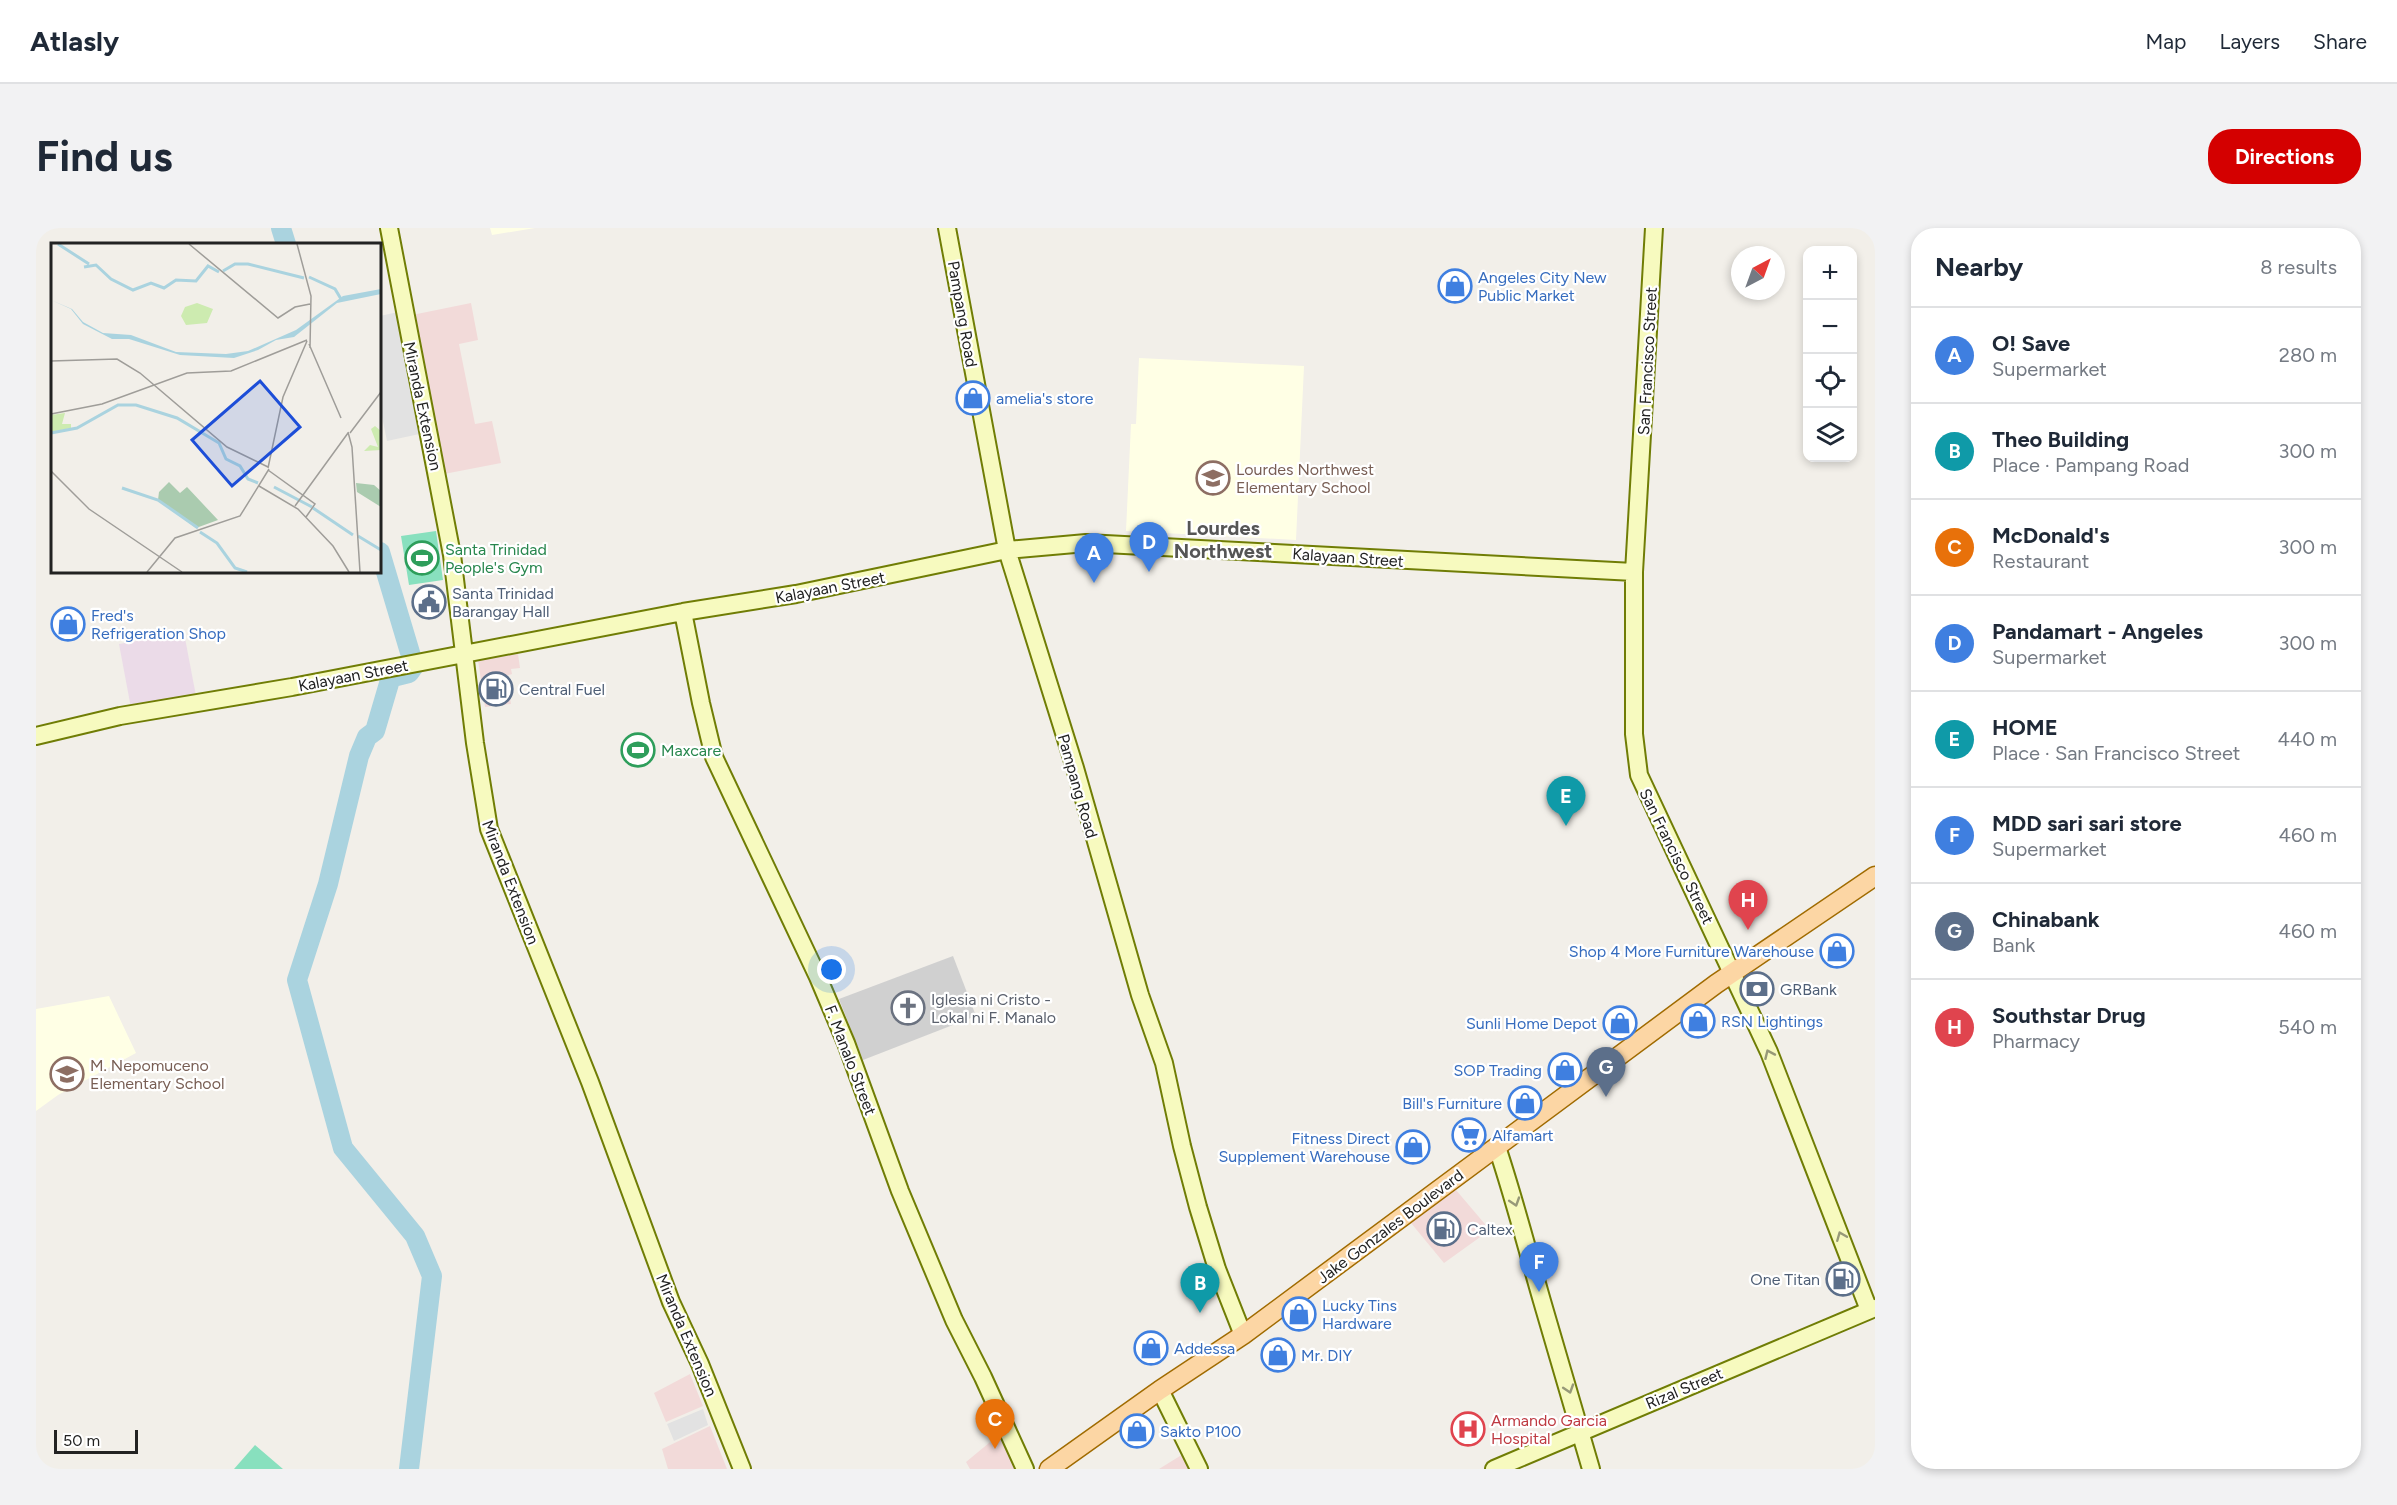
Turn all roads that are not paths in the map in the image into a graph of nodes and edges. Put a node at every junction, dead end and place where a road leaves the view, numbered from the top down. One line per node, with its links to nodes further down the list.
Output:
1 (389, 228): 7 (street, Miranda Extension)
2 (947, 228): 4 (street, Pampang Road)
3 (1654, 228): 5 (street, San Francisco Street)
4 (1007, 550): 5 (street, Kalayaan Street); 6 (street, Kalayaan Street); 13 (street, Pampang Road)
5 (1634, 572): 10 (street, San Francisco Street)
6 (683, 612): 7 (street, Kalayaan Street); 17 (street, F. Manalo Street)
7 (465, 654): 8 (street, Kalayaan Street); 16 (street, Miranda Extension)
8 (36, 736)
9 (1875, 876): 10 (main road, Jake Gonzales Boulevard)
10 (1733, 973): 11 (main road, Jake Gonzales Boulevard); 12 (street, San Francisco Street, one-way to 10)
11 (1497, 1146): 13 (main road, Jake Gonzales Boulevard); 15 (street, one-way to 15)
12 (1872, 1309): 15 (street, Rizal Street)
13 (1243, 1335): 14 (main road, Jake Gonzales Boulevard)
14 (1160, 1390): 18 (main road, Jake Gonzales Boulevard); 19 (street)
15 (1581, 1431): 20 (street, Rizal Street); 21 (street)
16 (742, 1469)
17 (1024, 1469)
18 (1049, 1469)
19 (1199, 1469)
20 (1494, 1469)
21 (1591, 1469)

